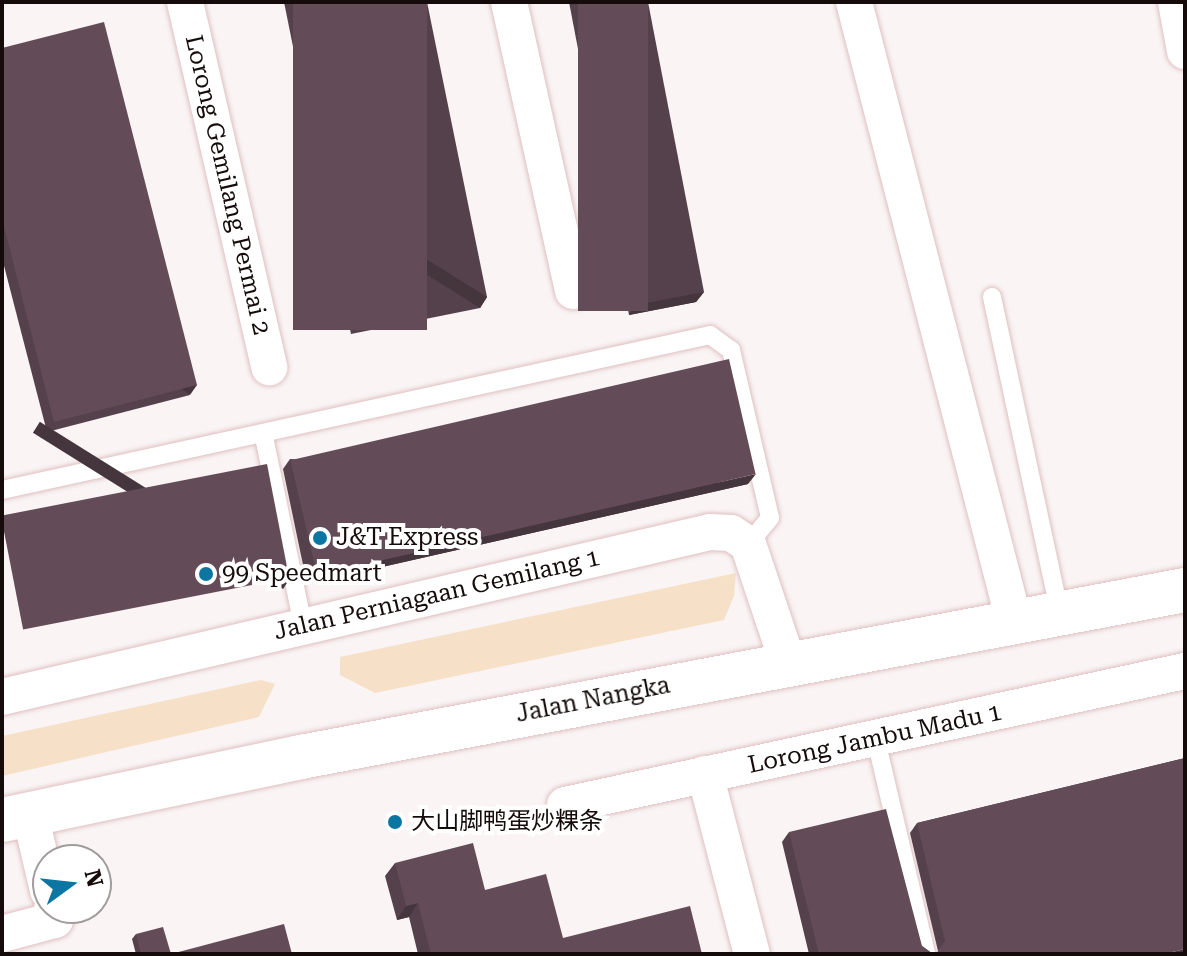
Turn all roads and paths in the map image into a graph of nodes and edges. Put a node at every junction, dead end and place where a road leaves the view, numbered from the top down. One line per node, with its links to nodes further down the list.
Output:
1 (185, 2): 8 (street, Lorong Gemilang Permai 2)
2 (509, 2): 6 (street)
3 (854, 2): 14 (street)
4 (1176, 2): 5 (street)
5 (1185, 51)
6 (573, 291)
7 (992, 297): 13 (lane)
8 (269, 367)
9 (264, 437): 10 (lane); 11 (lane); 15 (lane)
10 (2, 490)
11 (748, 544): 15 (street, Jalan Perniagaan Gemilang 1); 16 (street)
12 (1185, 590): 13 (street, Jalan Nangka)
13 (1060, 615): 14 (street, Jalan Nangka)
14 (1015, 625): 16 (street, Jalan Nangka)
15 (303, 626): 18 (street, Jalan Perniagaan Gemilang 1)
16 (788, 663): 22 (street, Jalan Nangka)
17 (1185, 671): 19 (street, Lorong Jambu Madu 1)
18 (2, 697)
19 (876, 740): 20 (street, Lorong Jambu Madu 1); 27 (lane)
20 (705, 774): 21 (street, Lorong Jambu Madu 1); 26 (street)
21 (565, 805)
22 (16, 817): 23 (street)
23 (32, 854)
24 (40, 924): 25 (street)
25 (2, 934)
26 (752, 954)
27 (926, 954)

